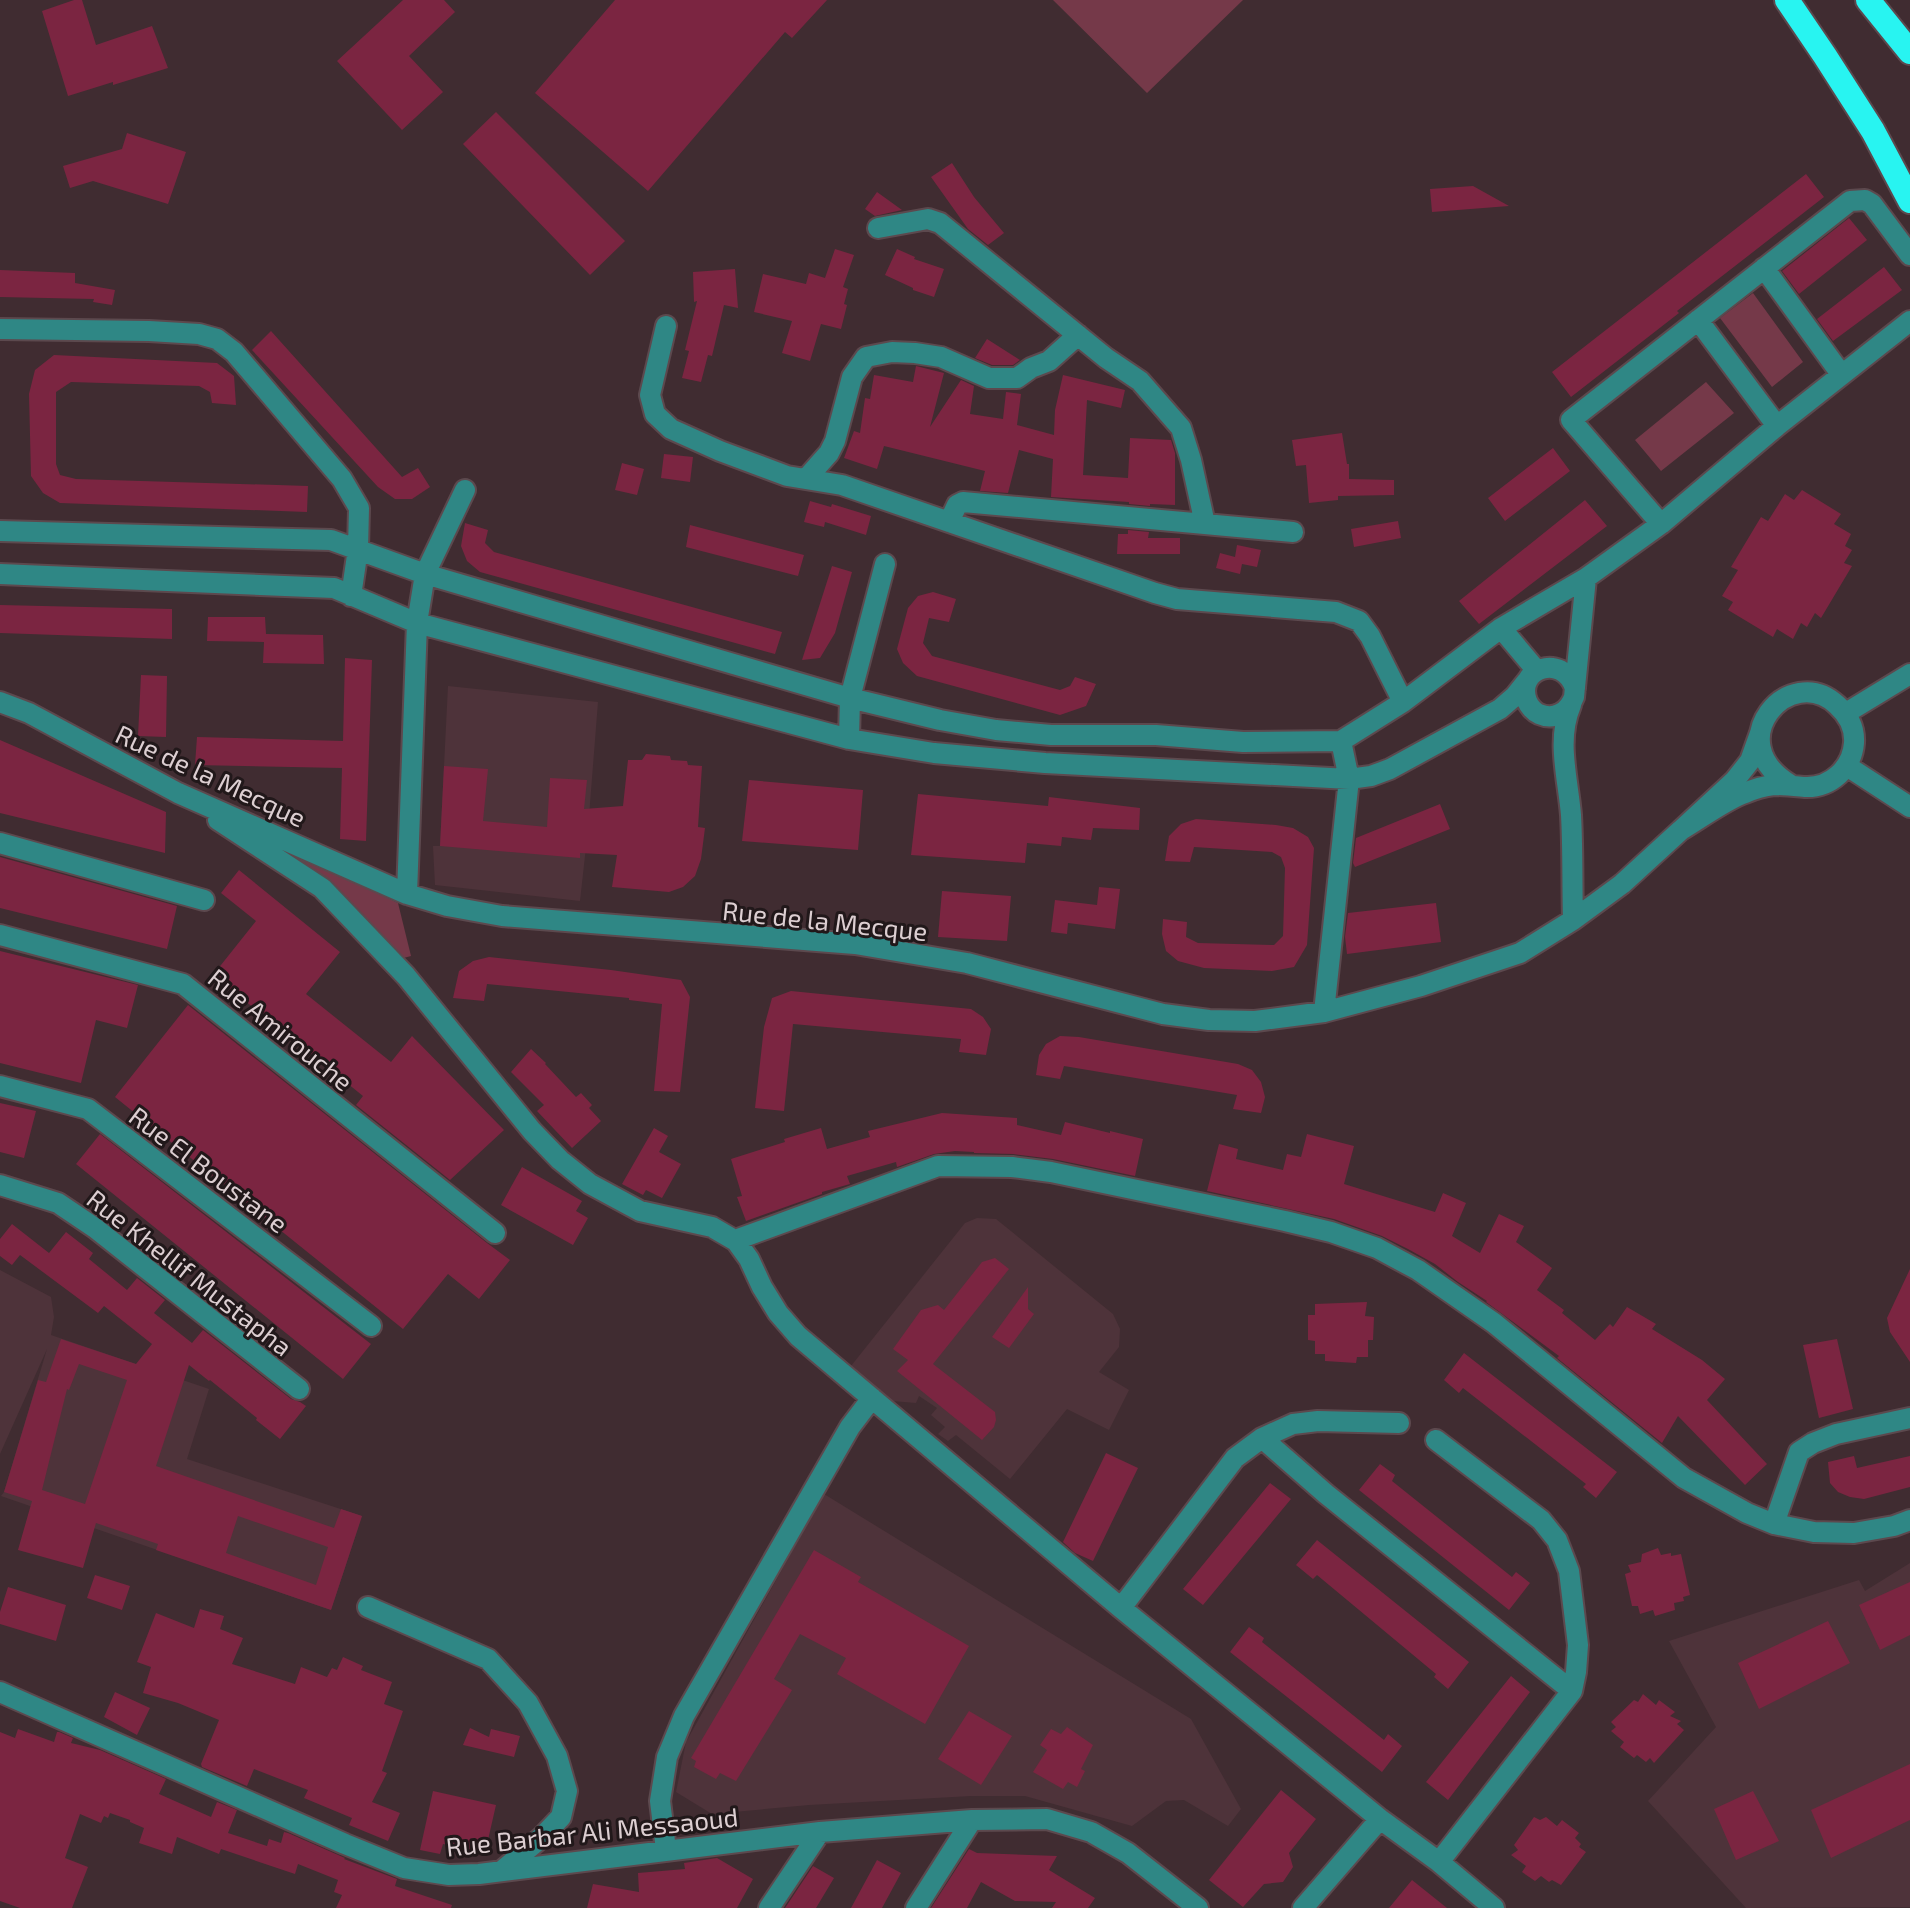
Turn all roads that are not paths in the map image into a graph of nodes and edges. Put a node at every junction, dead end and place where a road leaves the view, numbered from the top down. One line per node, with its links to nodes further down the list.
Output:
1 (1787, 0): 4 (highway)
2 (1868, 0): 3 (highway)
3 (1910, 52)
4 (1910, 201)
5 (878, 228): 12 (street)
6 (1910, 255): 7 (street)
7 (1764, 268): 8 (street); 13 (street)
8 (1698, 320): 14 (street); 19 (street)
9 (1910, 321): 13 (street)
10 (666, 326): 15 (street)
11 (0, 329): 22 (street)
12 (1078, 335): 15 (street); 18 (street)
13 (1841, 374): 14 (street)
14 (1777, 426): 19 (street)
15 (806, 479): 17 (street)
16 (465, 490): 25 (street)
17 (949, 522): 18 (street); 35 (street)
18 (1205, 524): 21 (street)
19 (1661, 524): 26 (street)
20 (0, 531): 22 (street)
21 (1293, 532)
22 (358, 549): 25 (street); 27 (street)
23 (885, 564): 33 (street)
24 (0, 574): 27 (street)
25 (425, 574): 28 (street); 33 (street)
26 (1586, 578): 29 (street); 32 (street)
27 (351, 596): 28 (street)
28 (417, 623): 41 (street); 52 (street)
29 (1501, 628): 31 (street); 35 (street)
30 (1910, 674): 38 (street)
31 (1532, 676): 32 (street); 36 (street); 37 (street)
32 (1573, 696): 37 (street); 43 (street)
33 (850, 698): 40 (street); 41 (street)
34 (0, 702): 48 (street, Rue de la Mecque)
35 (1403, 702): 42 (street)
36 (1500, 709): 37 (street); 46 (street)
37 (1536, 712): 43 (street)
38 (1846, 713): 39 (street); 44 (street)
39 (1760, 733): 47 (street); 50 (street)
40 (1156, 735): 42 (street); 45 (street)
41 (849, 739): 45 (street)
42 (1341, 741): 46 (street)
43 (1563, 741): 54 (street)
44 (1847, 766): 47 (street); 49 (street)
45 (1152, 770): 46 (street)
46 (1349, 779): 56 (street)
47 (1791, 785): 50 (street)
48 (178, 793): 52 (street, Rue de la Mecque); 60 (street)
49 (1910, 807)
50 (1681, 830): 54 (street, Rue de la Mecque)
51 (0, 843): 53 (street)
52 (407, 894): 56 (street, Rue de la Mecque)
53 (204, 900)
54 (1573, 920): 56 (street, Rue de la Mecque)
55 (0, 935): 59 (street, Rue Amirouche)
56 (1324, 1012)
57 (0, 1086): 61 (street, Rue El Boustane)
58 (0, 1185): 62 (street, Rue Khellif Mustapha)
59 (495, 1233)
60 (736, 1241): 63 (street); 69 (street)
61 (371, 1326)
62 (299, 1389)
63 (872, 1398): 71 (street); 77 (street)
64 (1910, 1418): 69 (street)
65 (1399, 1423): 66 (street)
66 (1262, 1438): 71 (street); 72 (street)
67 (1436, 1440): 72 (street)
68 (1910, 1520): 69 (street)
69 (1774, 1524)
70 (368, 1607): 79 (street)
71 (1121, 1608): 74 (street)
72 (1572, 1691): 78 (street)
73 (0, 1692): 79 (street, Rue Barbar Ali Messaoud)
74 (1380, 1819): 78 (street); 83 (street)
75 (972, 1820): 76 (street, Rue Barbar Ali Messaoud); 81 (street); 82 (street, Rue Barbar Ali Messaoud)
76 (820, 1832): 77 (street, Rue Barbar Ali Messaoud); 80 (street)
77 (666, 1850): 79 (street, Rue Barbar Ali Messaoud)
78 (1439, 1862): 84 (street)
79 (502, 1871)
80 (769, 1908)
81 (916, 1908)
82 (1198, 1908)
83 (1303, 1908)
84 (1494, 1908)

